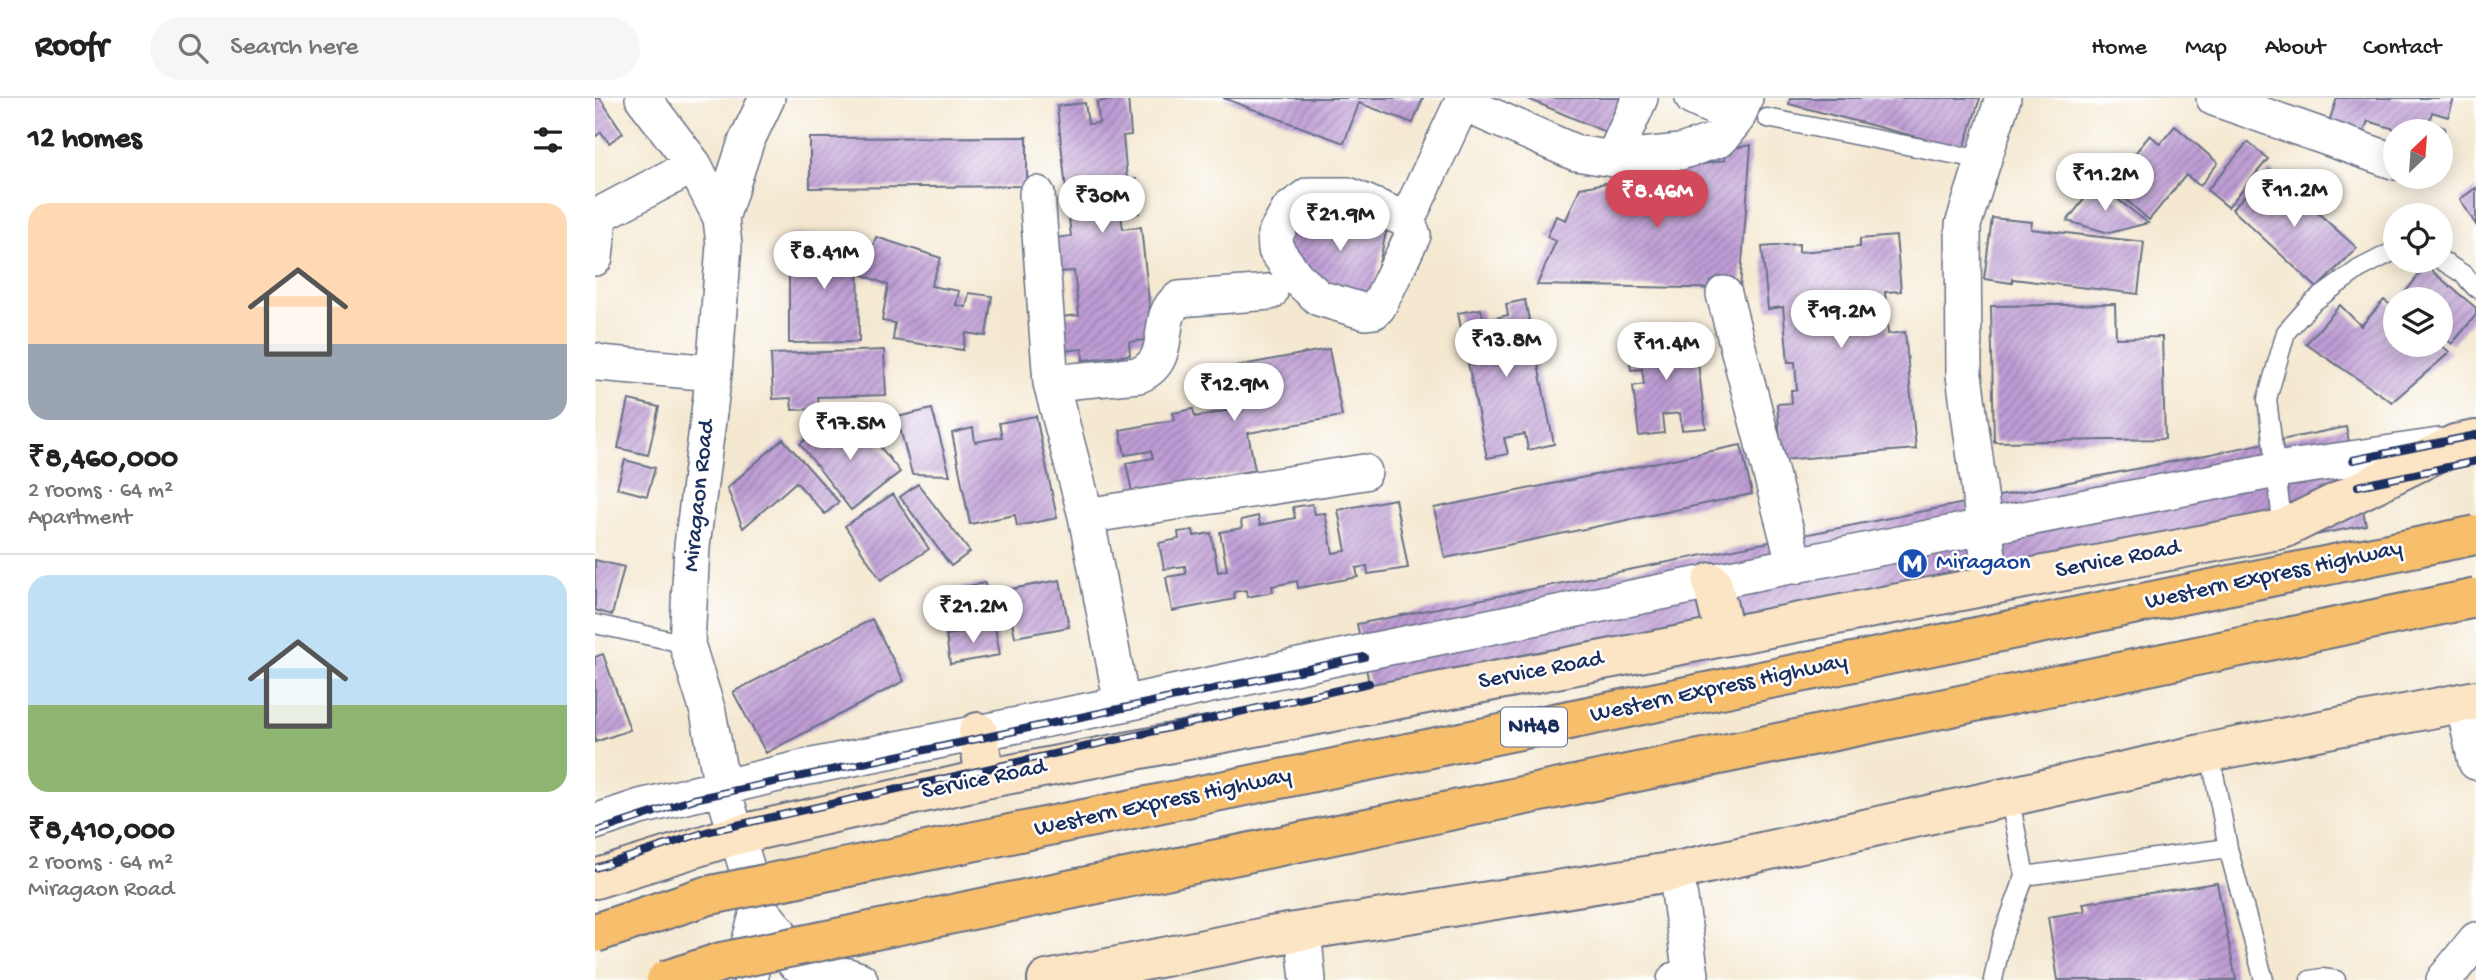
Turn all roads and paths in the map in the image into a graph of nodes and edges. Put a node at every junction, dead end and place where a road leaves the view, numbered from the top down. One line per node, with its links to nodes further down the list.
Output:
1 (643, 98): 12 (street, Miragaon Road)
2 (767, 98): 14 (street)
3 (1640, 98): 10 (street)
4 (1693, 98): 8 (street)
5 (2003, 98): 11 (street)
6 (2214, 98): 9 (street)
7 (1463, 100): 10 (street); 15 (street)
8 (1750, 111): 10 (street); 11 (lane)
9 (2383, 157)
10 (1613, 159)
11 (1983, 159): 29 (street)
12 (694, 165): 14 (street, Miragaon Road); 17 (street)
13 (1037, 194): 24 (street)
14 (721, 218): 23 (street, Miragaon Road)
15 (1407, 220)
16 (2383, 257): 26 (lane)
17 (595, 258)
18 (2453, 268): 19 (lane)
19 (2476, 288)
20 (1270, 292): 24 (street)
21 (1724, 294): 32 (street)
22 (595, 361): 23 (street)
23 (714, 373): 38 (street, Miragaon Road)
24 (1051, 383): 28 (street)
25 (2466, 442): 26 (street); 30 (main road, Service Road)
26 (2276, 470): 29 (street); 30 (lane)
27 (1364, 472): 28 (street)
28 (1086, 516): 40 (street)
29 (1983, 527): 32 (street); 34 (street)
30 (2283, 529): 34 (main road, Service Road)
31 (2476, 535): 55 (highway, Western Express Highway / NH48, bridge)
32 (1795, 566): 33 (street)
33 (1712, 582): 37 (main road); 40 (street)
34 (1991, 585): 37 (main road, Service Road)
35 (2476, 598): 57 (highway, bridge)
36 (595, 624): 38 (lane)
37 (1725, 636): 44 (main road, Service Road)
38 (687, 643): 45 (street, Miragaon Road)
39 (2469, 701): 42 (main road); 43 (street)
40 (1122, 704): 41 (street)
41 (978, 732): 44 (main road); 45 (street)
42 (2210, 752): 46 (main road); 49 (lane)
43 (2476, 762)
44 (985, 779): 48 (main road, Service Road)
45 (722, 786): 47 (street); 48 (street, Miragaon Road)
46 (2009, 796): 50 (main road); 51 (lane)
47 (595, 822)
48 (736, 835): 52 (main road, Service Road); 53 (street, Miragaon Road)
49 (2228, 848): 51 (lane); 64 (lane)
50 (1676, 871): 54 (main road); 62 (street)
51 (2025, 876): 63 (lane)
52 (595, 879)
53 (759, 908): 58 (street); 59 (street)
54 (1303, 931): 60 (main road); 61 (street)
55 (595, 933)
56 (2476, 940): 67 (street)
57 (666, 980)
58 (751, 980)
59 (860, 980)
60 (1047, 980)
61 (1308, 980)
62 (1675, 980)
63 (1993, 980)
64 (2265, 980)
65 (2310, 980): 66 (lane)
66 (2336, 980)
67 (2444, 980)

